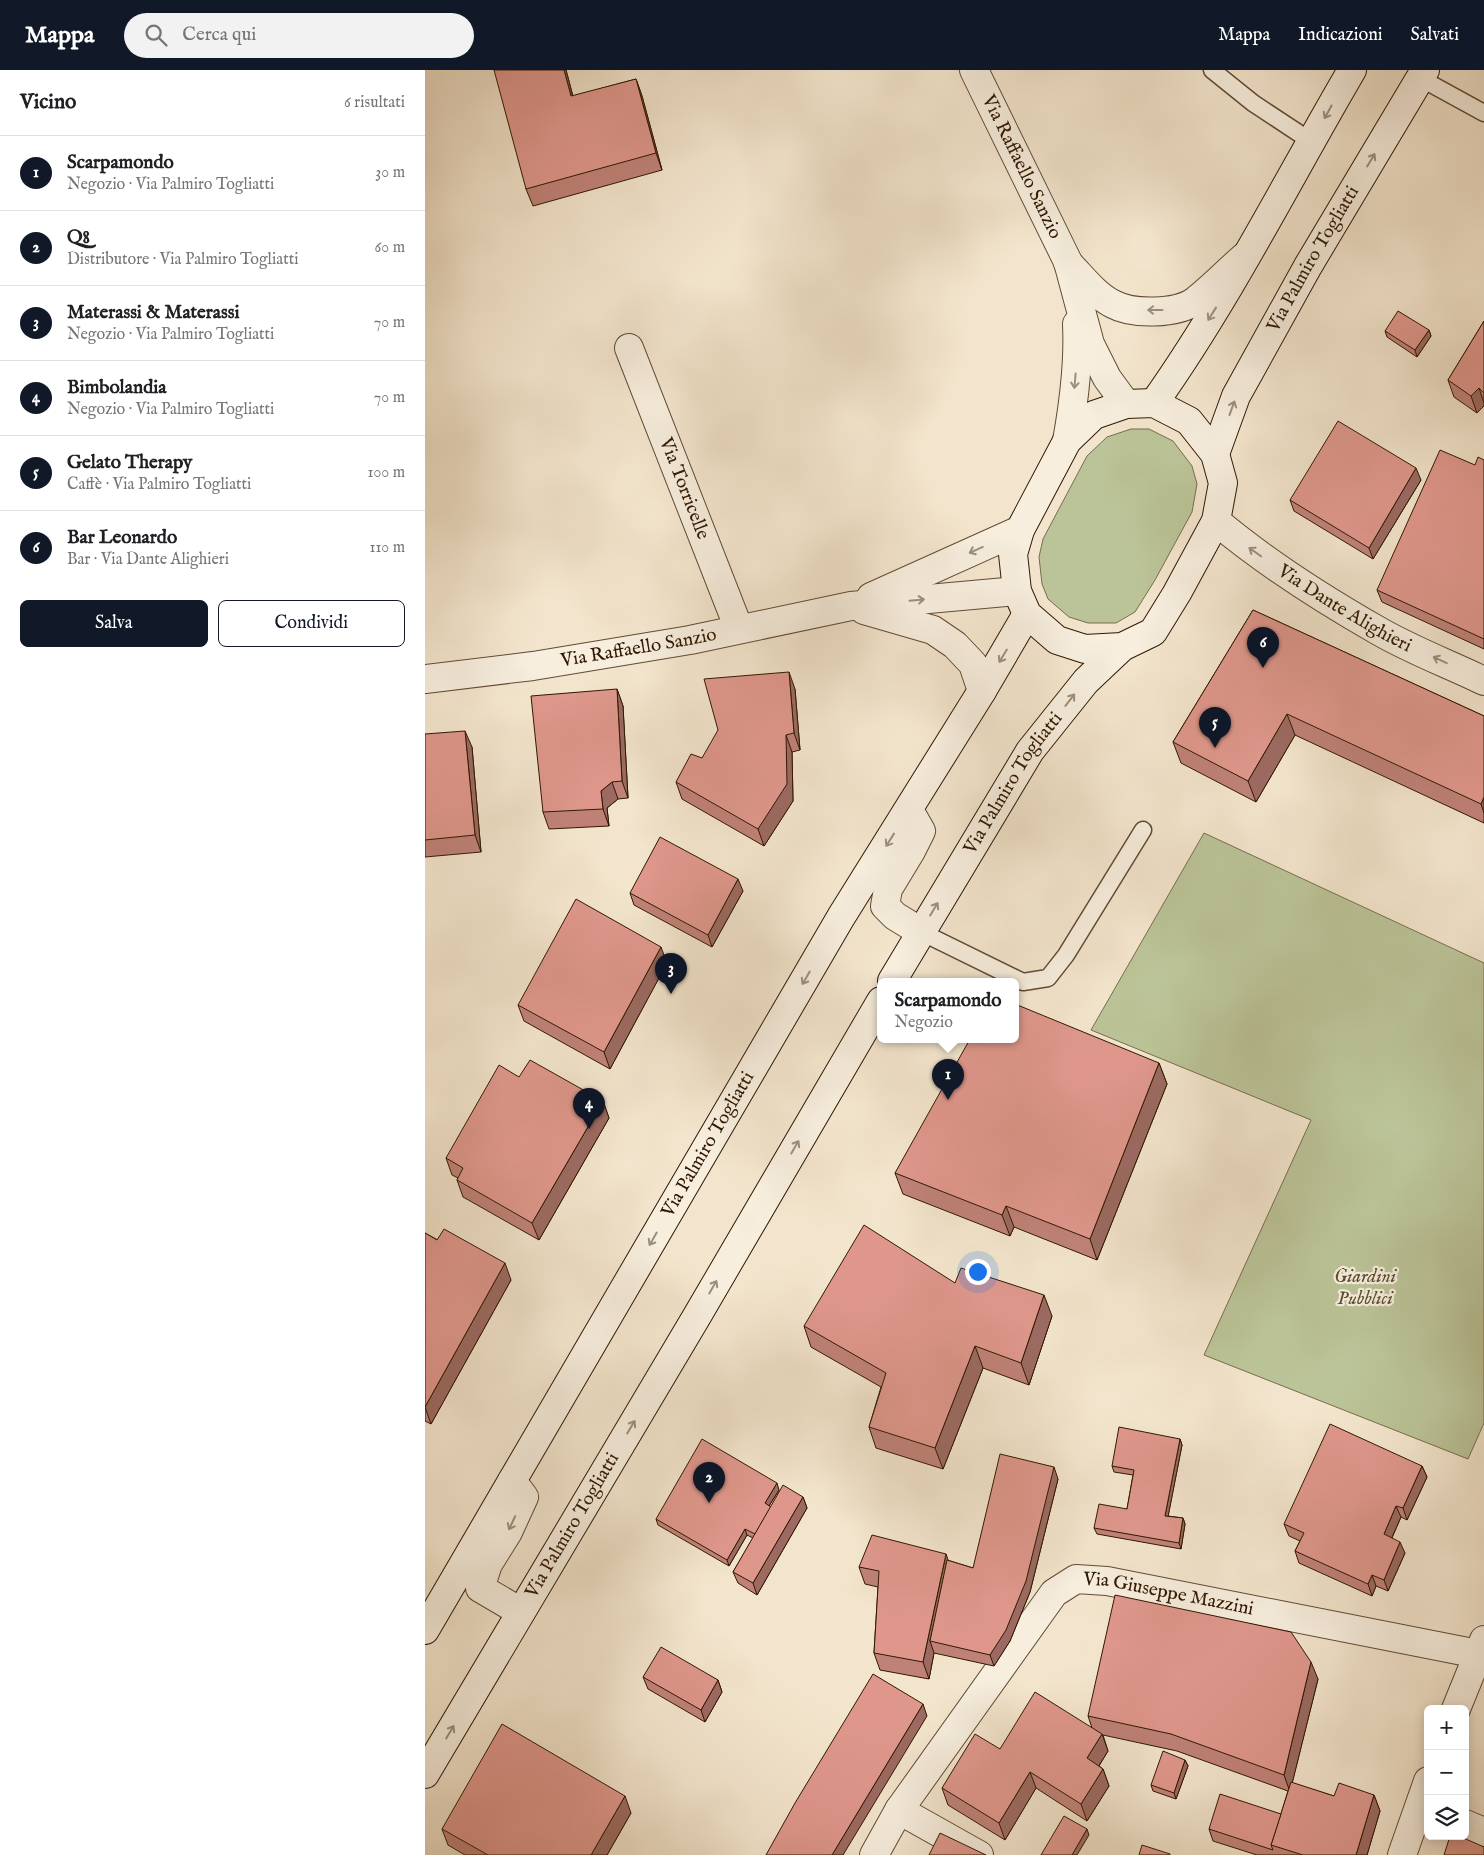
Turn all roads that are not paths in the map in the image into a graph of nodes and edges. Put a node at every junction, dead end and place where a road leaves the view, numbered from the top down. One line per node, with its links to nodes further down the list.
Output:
1 (974, 70): 8 (main road, Via Raffaello Sanzio)
2 (1212, 70): 6 (lane)
3 (1352, 70): 6 (main road, one-way to 6)
4 (1422, 74): 5 (lane); 14 (main road, Via Palmiro Togliatti, one-way to 4)
5 (1484, 113)
6 (1312, 142): 7 (main road)
7 (1252, 249): 8 (main road, Via Raffaello Sanzio, one-way to 8); 11 (main road, one-way to 11)
8 (1068, 262): 9 (main road, Via Raffaello Sanzio)
9 (1076, 298): 12 (main road, Via Raffaello Sanzio); 13 (main road, Via Raffaello Sanzio, one-way to 13)
10 (629, 348): 19 (main road, Via Torricelle)
11 (1154, 403): 12 (main road, Via Palmiro Togliatti); 14 (main road, Via Palmiro Togliatti)
12 (1126, 404): 13 (main road, Via Palmiro Togliatti)
13 (1067, 441): 16 (main road, Via Palmiro Togliatti)
14 (1215, 454): 15 (main road, Via Palmiro Togliatti)
15 (1216, 521): 20 (main road, Via Palmiro Togliatti); 22 (main road, Via Dante Alighieri, one-way to 15)
16 (1020, 530): 17 (main road, Via Palmiro Togliatti); 18 (main road, Via Raffaello Sanzio, one-way to 18)
17 (1022, 603): 18 (main road, Via Raffaello Sanzio, one-way to 17); 20 (main road, Via Palmiro Togliatti); 23 (main road, Via Palmiro Togliatti, one-way to 23)
18 (851, 606): 19 (main road, Via Raffaello Sanzio); 23 (main road, Via Raffaello Sanzio)
19 (739, 629): 21 (main road, Via Raffaello Sanzio)
20 (1122, 647): 26 (main road, Via Palmiro Togliatti, one-way to 20)
21 (425, 679)
22 (1484, 681)
23 (982, 691): 24 (main road, Via Palmiro Togliatti)
24 (909, 810): 26 (main road); 31 (main road, Via Palmiro Togliatti, one-way to 31)
25 (1143, 830): 29 (lane)
26 (921, 932): 27 (main road, Via Palmiro Togliatti); 28 (lane)
27 (894, 978)
28 (1015, 978)
29 (1019, 980)
30 (877, 1008): 32 (main road, Via Palmiro Togliatti, one-way to 30)
31 (512, 1481): 32 (main road, Via Palmiro Togliatti, one-way to 32); 33 (main road, Via Palmiro Togliatti)
32 (521, 1612): 36 (main road, Via Palmiro Togliatti, one-way to 32)
33 (425, 1630)
34 (1481, 1647): 35 (main road); 38 (main road, Via Giuseppe Mazzini)
35 (1458, 1705)
36 (425, 1774)
37 (1424, 1800): 43 (main road)
38 (899, 1810): 41 (main road, Via Giuseppe Mazzini); 42 (main road)
39 (1469, 1826): 40 (main road)
40 (1484, 1832)
41 (874, 1855)
42 (979, 1855)
43 (1402, 1855)

